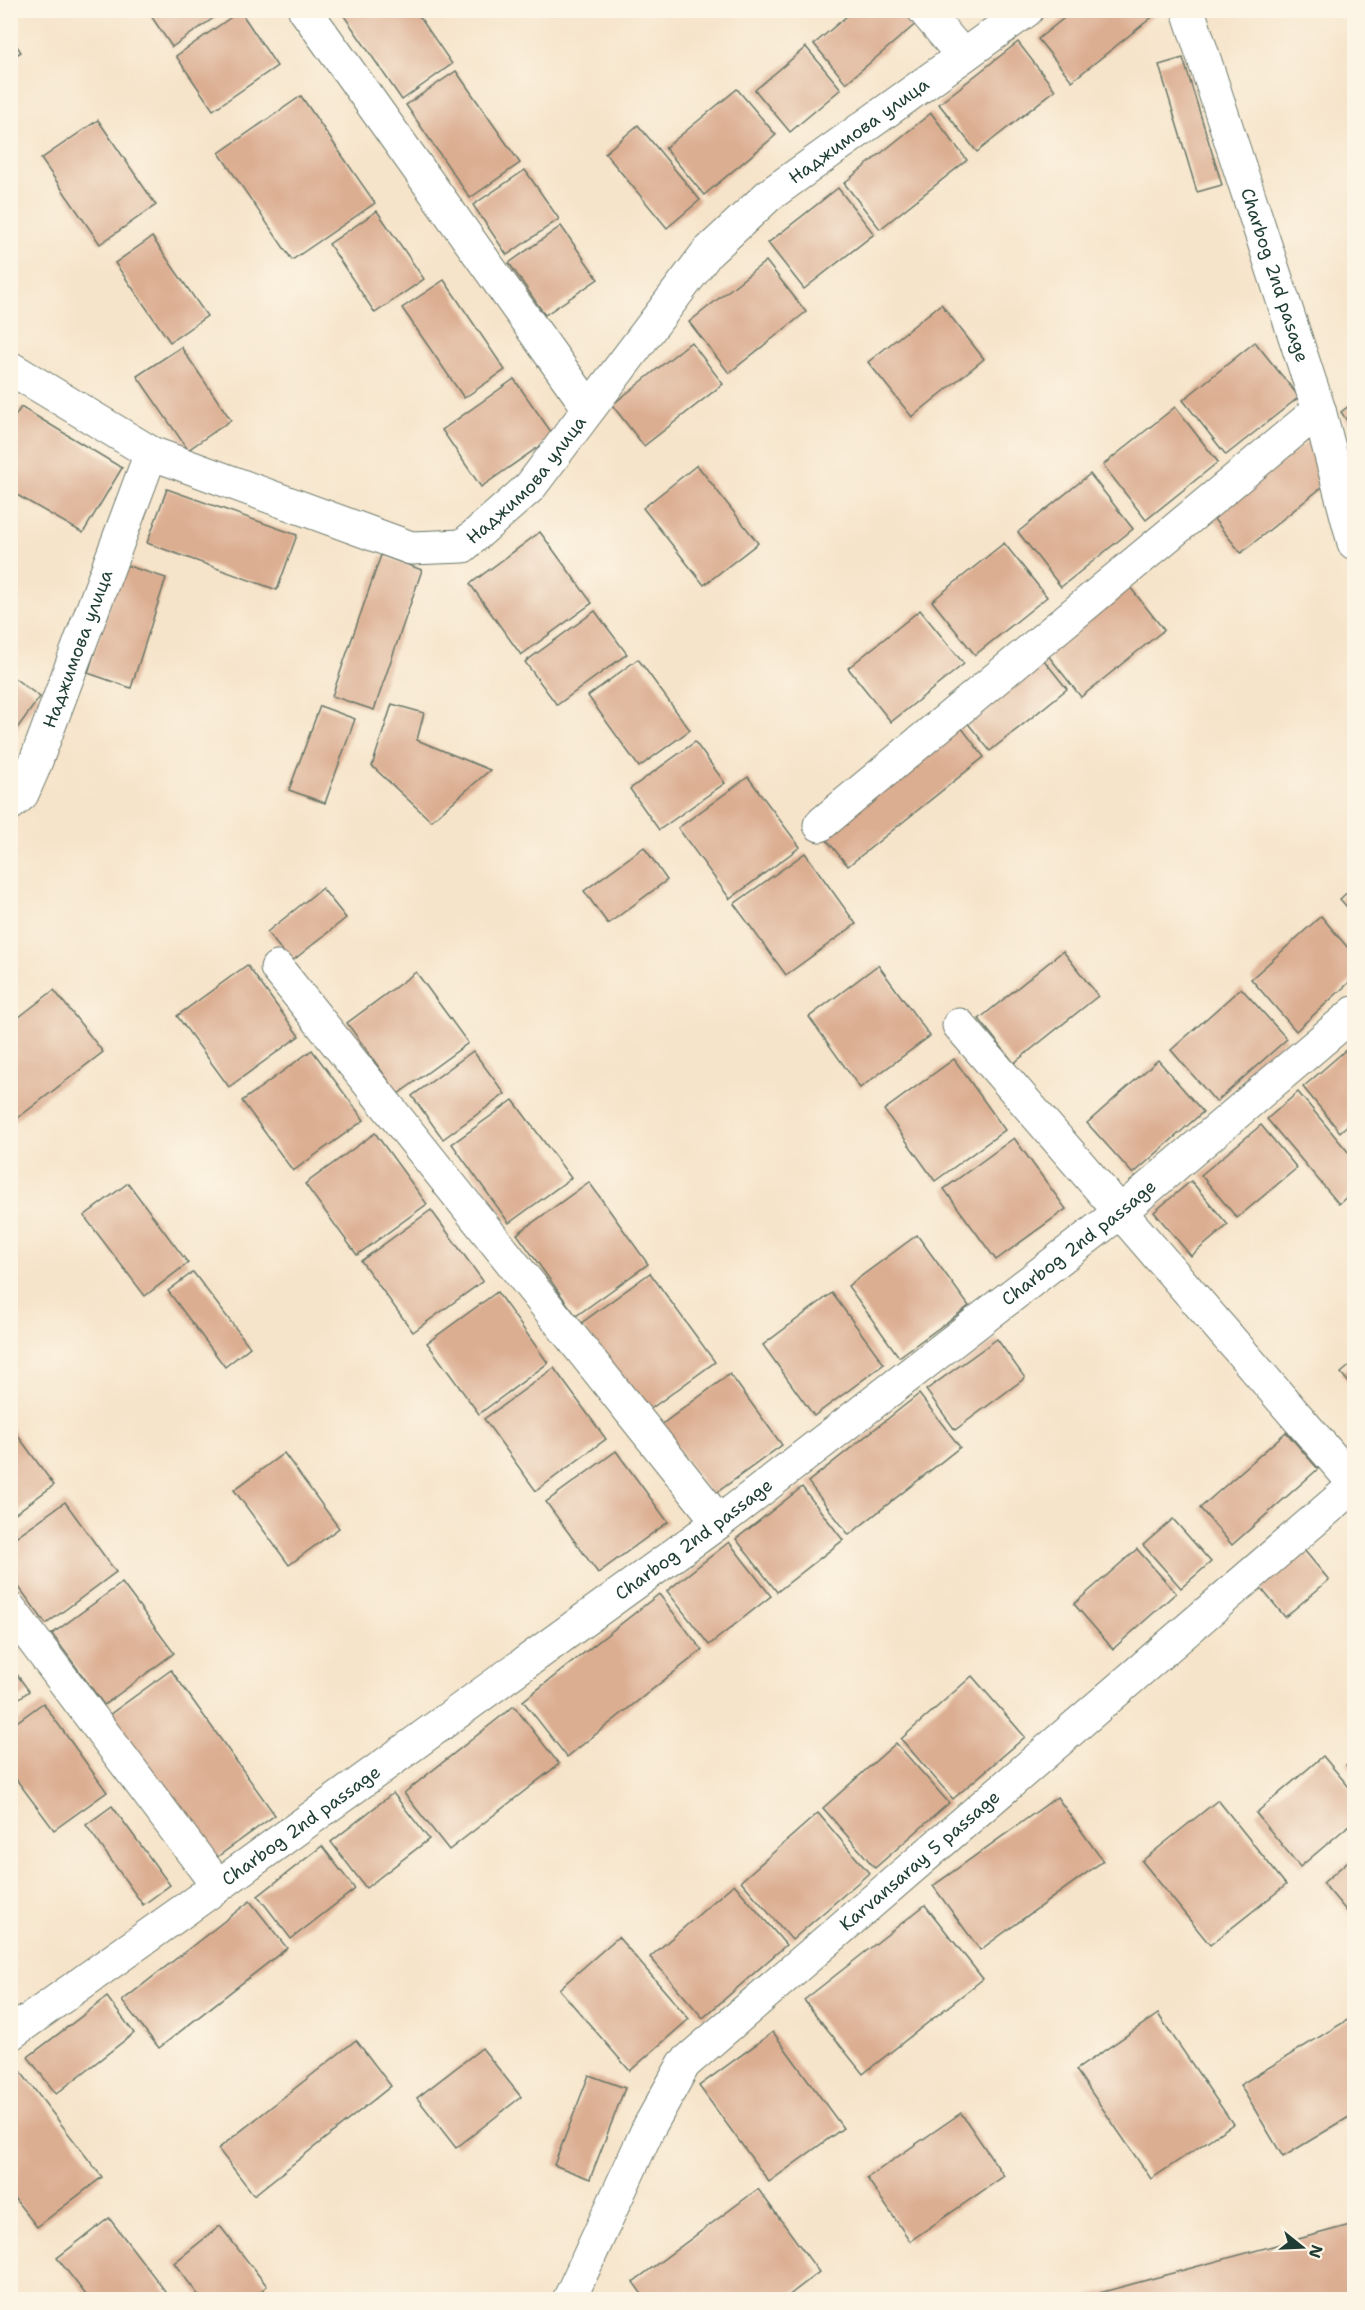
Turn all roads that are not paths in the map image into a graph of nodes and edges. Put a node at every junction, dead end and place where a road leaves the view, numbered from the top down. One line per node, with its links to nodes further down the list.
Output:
1 (305, 10): 7 (street)
2 (924, 10): 5 (street)
3 (1027, 10): 5 (street, Наджимова улица)
4 (1188, 10): 8 (street, Charbog 2nd pasage)
5 (963, 56): 7 (street, Наджимова улица)
6 (10, 368): 9 (street)
7 (589, 408): 9 (street, Наджимова улица)
8 (1319, 410): 10 (street, Charbog 2nd pasage); 12 (street)
9 (151, 453): 11 (street, Наджимова улица)
10 (1354, 543)
11 (10, 804)
12 (820, 825)
13 (277, 968): 18 (street)
14 (1354, 1013): 16 (street, Charbog 2nd passage)
15 (958, 1026): 16 (street)
16 (1120, 1212): 17 (street); 18 (street, Charbog 2nd passage)
17 (1354, 1485): 22 (street, Karvansaray 5 passage)
18 (718, 1522): 20 (street, Charbog 2nd passage)
19 (10, 1609): 20 (street)
20 (218, 1886): 21 (street, Charbog 2nd passage)
21 (10, 2034)
22 (569, 2300)

